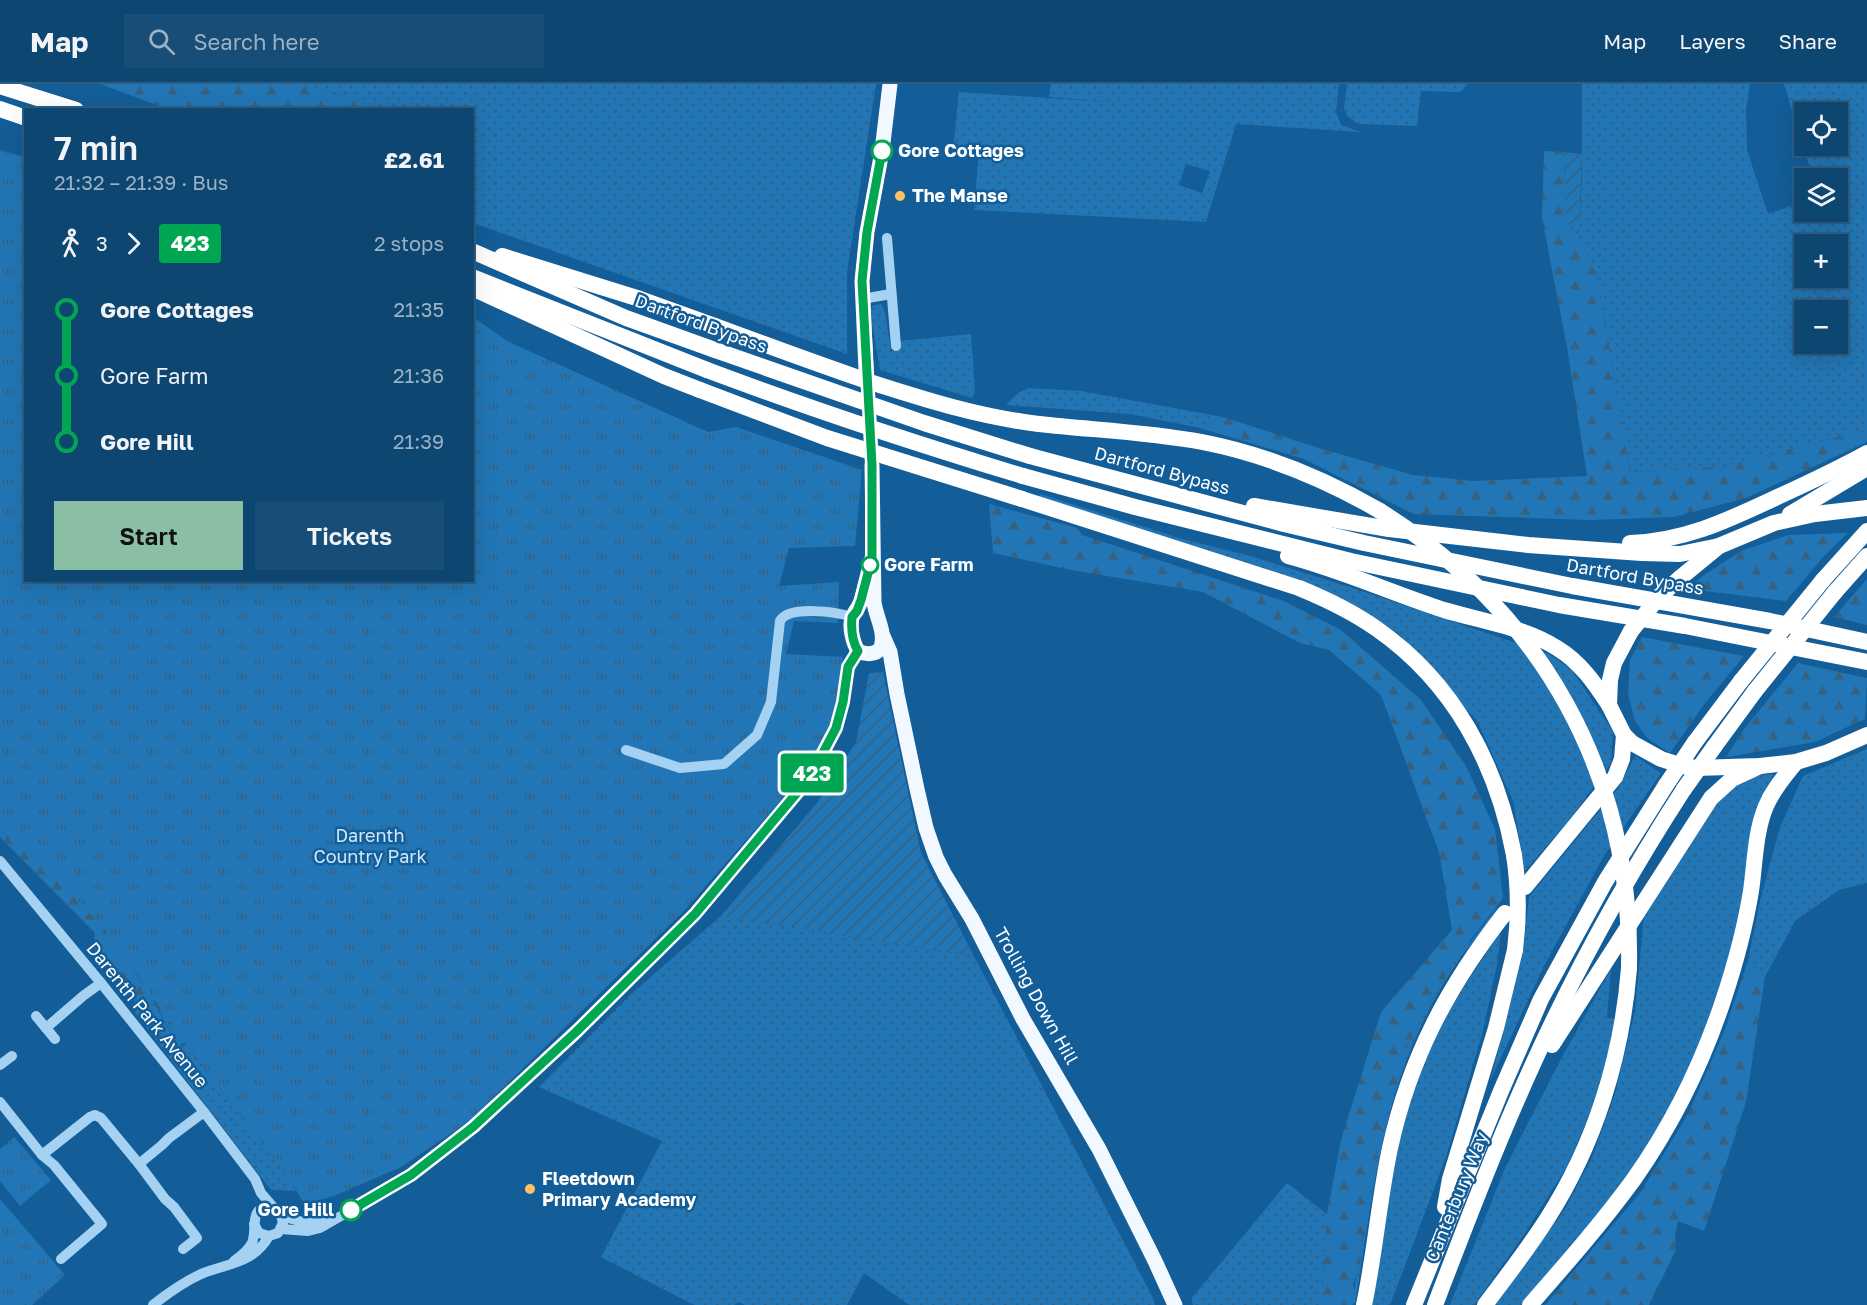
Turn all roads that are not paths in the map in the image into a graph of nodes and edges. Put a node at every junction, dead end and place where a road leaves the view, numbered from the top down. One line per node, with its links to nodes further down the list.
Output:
1 (890, 84): 12 (main road)
2 (0, 86): 3 (highway)
3 (70, 108)
4 (0, 109): 5 (highway)
5 (24, 117)
6 (887, 238): 11 (street)
7 (474, 251): 71 (highway, bridge)
8 (474, 251): 18 (highway, Dartford Bypass, bridge)
9 (474, 278): 19 (highway, bridge)
10 (474, 289): 62 (highway, bridge)
11 (891, 294): 12 (street); 13 (street)
12 (862, 299): 14 (main road)
13 (896, 346)
14 (866, 370)
15 (1867, 453): 23 (highway)
16 (872, 465): 26 (main road)
17 (1867, 468): 21 (highway)
18 (1143, 487): 23 (highway); 31 (highway, Dartford Bypass)
19 (1136, 507): 33 (highway); 35 (highway)
20 (1867, 508): 21 (highway)
21 (1774, 523): 24 (highway)
22 (1867, 531): 27 (highway)
23 (1452, 537): 24 (highway)
24 (1719, 546): 35 (highway, bridge)
25 (1867, 556): 27 (highway)
26 (872, 558): 28 (main road); 29 (main road)
27 (1829, 586): 51 (highway, bridge); 62 (highway, bridge)
28 (875, 611): 29 (main road); 30 (main road)
29 (855, 614): 32 (main road); 38 (street)
30 (883, 636): 32 (main road); 34 (main road, Trolling Down Hill)
31 (1867, 642)
32 (864, 652): 34 (main road, Trolling Down Hill); 58 (street)
33 (1867, 662)
34 (897, 694): 67 (main road, Trolling Down Hill)
35 (1609, 705): 36 (highway)
36 (1623, 735): 40 (highway); 42 (highway)
37 (1867, 735): 39 (highway)
38 (626, 750)
39 (1796, 762): 40 (highway); 72 (highway)
40 (1760, 766): 51 (highway)
41 (0, 861): 44 (street, Darenth Park Avenue)
42 (1525, 887)
43 (1505, 913): 68 (highway)
44 (101, 984): 46 (street); 52 (street, Darenth Park Avenue)
45 (36, 1016): 46 (street)
46 (46, 1028): 47 (street)
47 (55, 1039)
48 (12, 1056): 49 (street)
49 (0, 1065)
50 (0, 1102): 53 (street)
51 (1515, 1104): 70 (highway, Canterbury Way)
52 (204, 1112): 54 (street); 55 (street, Darenth Park Avenue)
53 (42, 1155): 54 (street); 64 (street)
54 (138, 1164): 63 (street)
55 (261, 1194): 56 (street); 57 (street, Darenth Park Avenue)
56 (259, 1210): 57 (street); 59 (street)
57 (278, 1212): 58 (street); 60 (street)
58 (334, 1219): 60 (street)
59 (254, 1224): 61 (street); 65 (street)
60 (281, 1229): 61 (street)
61 (269, 1236): 65 (street)
62 (1439, 1241): 69 (highway, Canterbury Way)
63 (183, 1249)
64 (61, 1259)
65 (232, 1263): 66 (street)
66 (153, 1305)
67 (1175, 1305)
68 (1364, 1305)
69 (1414, 1305)
70 (1435, 1305)
71 (1485, 1305)
72 (1530, 1305)

